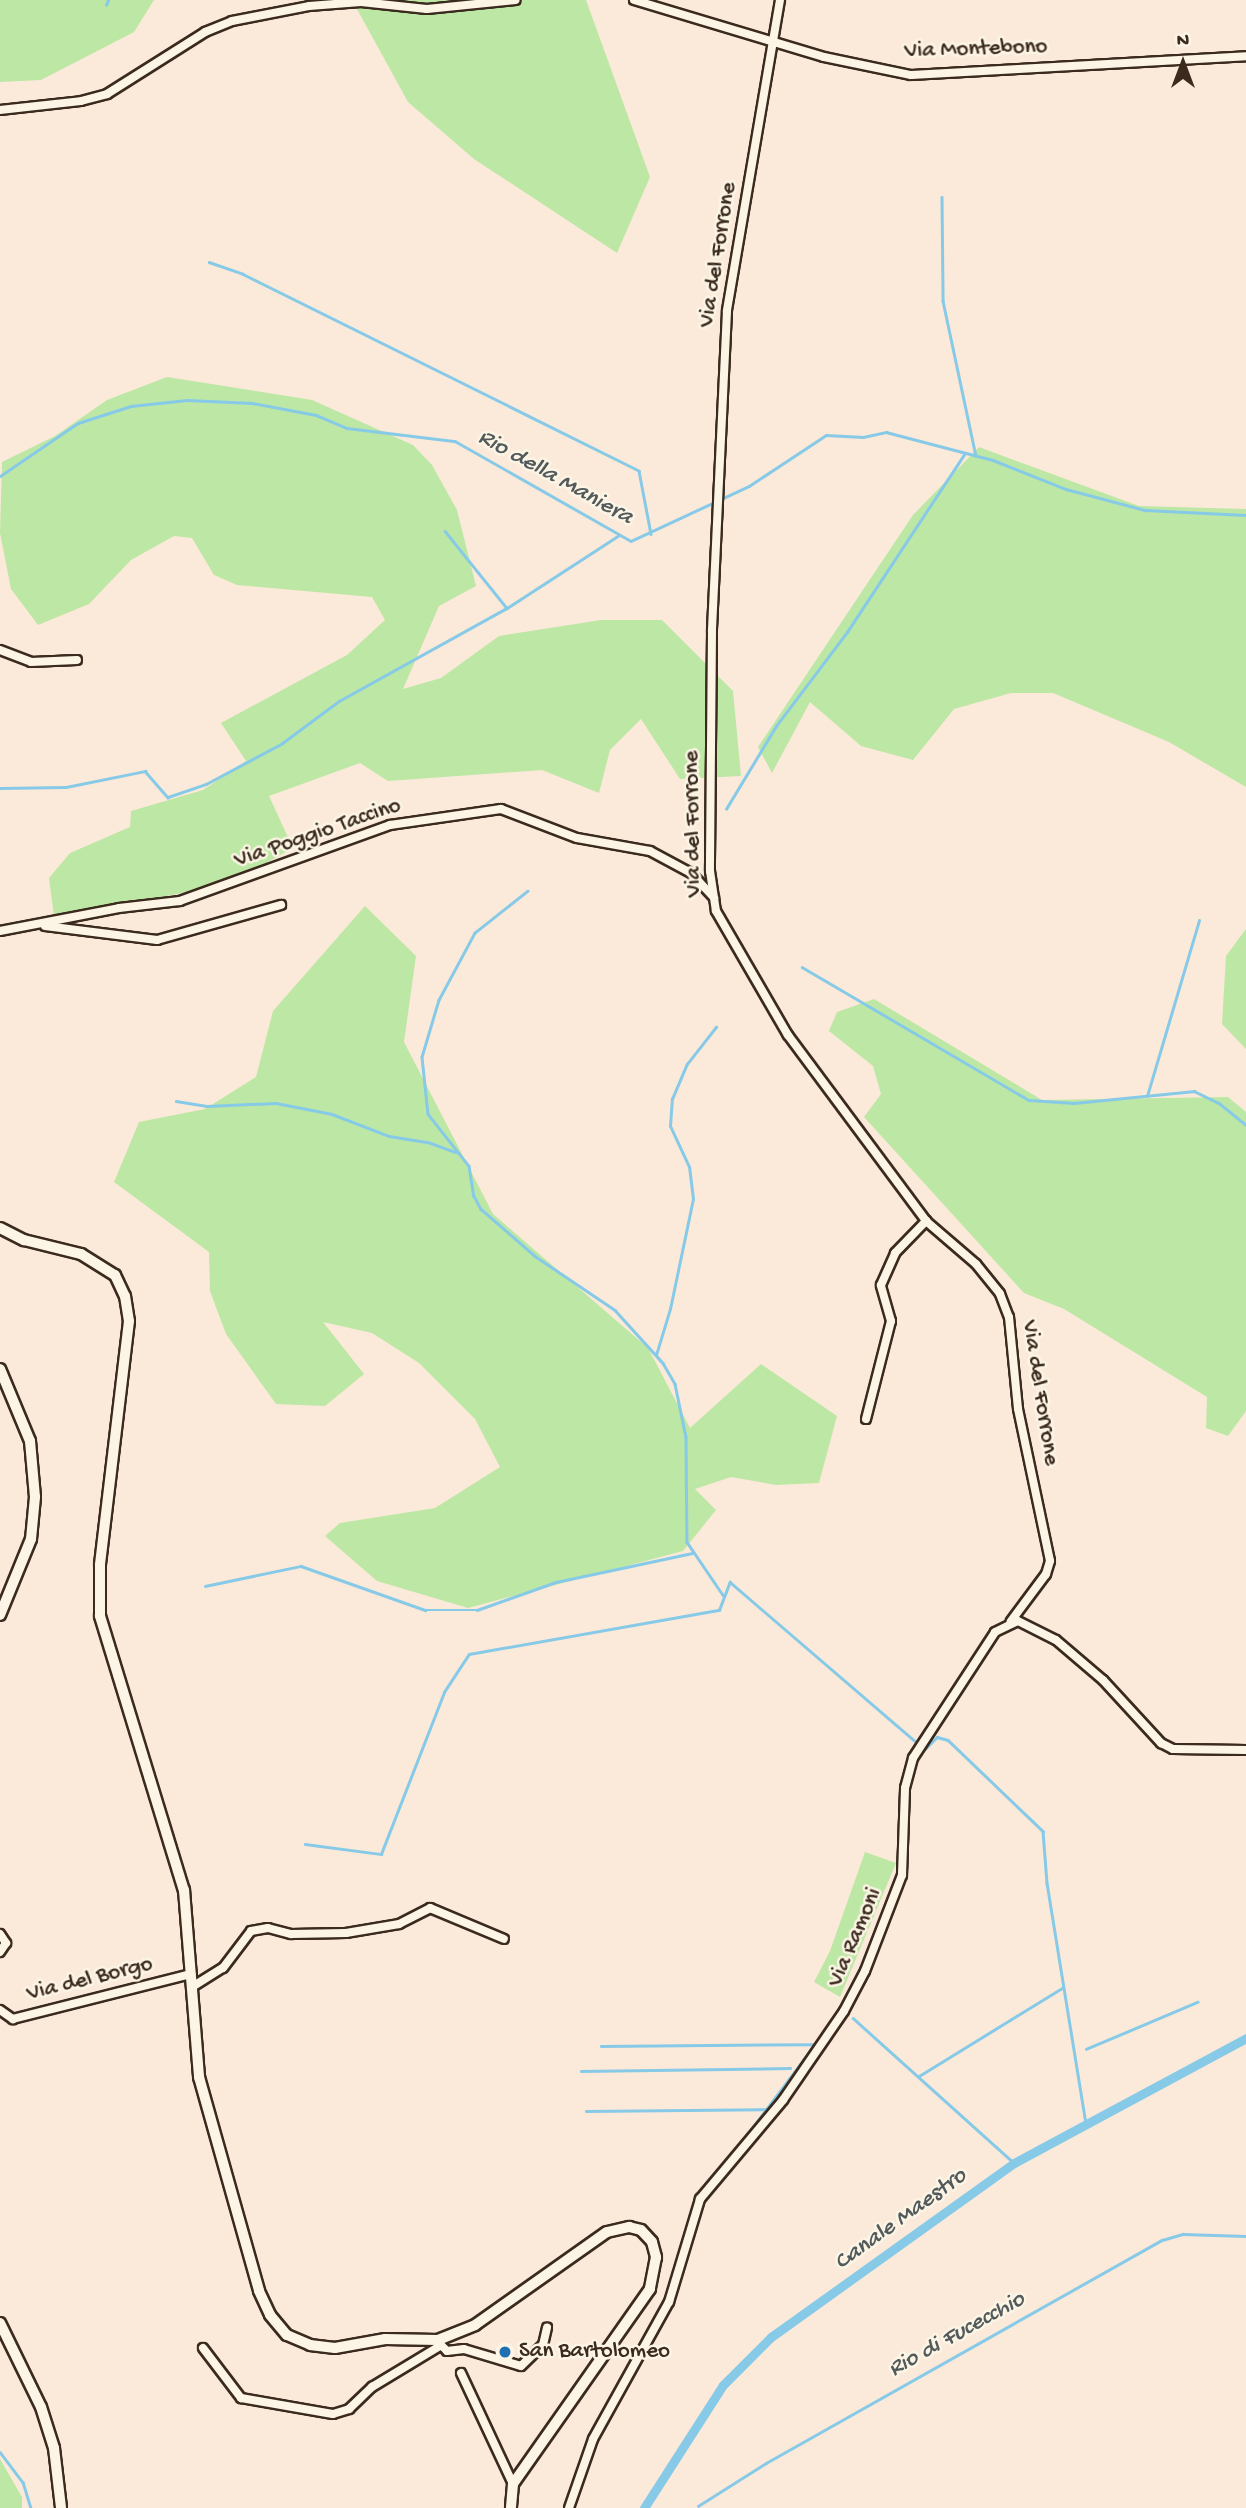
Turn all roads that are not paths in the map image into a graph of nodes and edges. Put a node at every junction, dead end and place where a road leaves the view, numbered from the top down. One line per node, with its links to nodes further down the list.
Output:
1 (516, 0): 6 (street)
2 (634, 0): 4 (street, Via Montebono)
3 (780, 0): 4 (street, Via del Forrone)
4 (775, 44): 5 (street, Via Montebono); 9 (street, Via del Forrone)
5 (1246, 56)
6 (0, 110)
7 (0, 650): 8 (street)
8 (77, 660)
9 (714, 898): 11 (street, Via Poggio Taccino); 13 (street, Via del Forrone)
10 (281, 905): 11 (street)
11 (42, 926): 12 (street, Via Poggio Taccino)
12 (0, 931)
13 (926, 1221): 16 (street); 18 (street, Via del Forrone)
14 (0, 1228): 23 (street)
15 (0, 1369): 17 (main road)
16 (866, 1419)
17 (0, 1615)
18 (1011, 1621): 19 (street); 34 (street, Via Ramoni)
19 (1246, 1750)
20 (0, 1934): 22 (street)
21 (504, 1939): 24 (street)
22 (0, 1952)
23 (191, 1974): 24 (street); 25 (street, Via del Borgo)
24 (192, 1987): 28 (street)
25 (0, 2010)
26 (0, 2323): 32 (main road)
27 (547, 2328): 28 (street)
28 (442, 2346): 29 (street); 31 (street)
29 (203, 2348)
30 (461, 2373): 31 (street)
31 (513, 2484): 33 (street)
32 (61, 2508)
33 (511, 2508)
34 (569, 2508)

